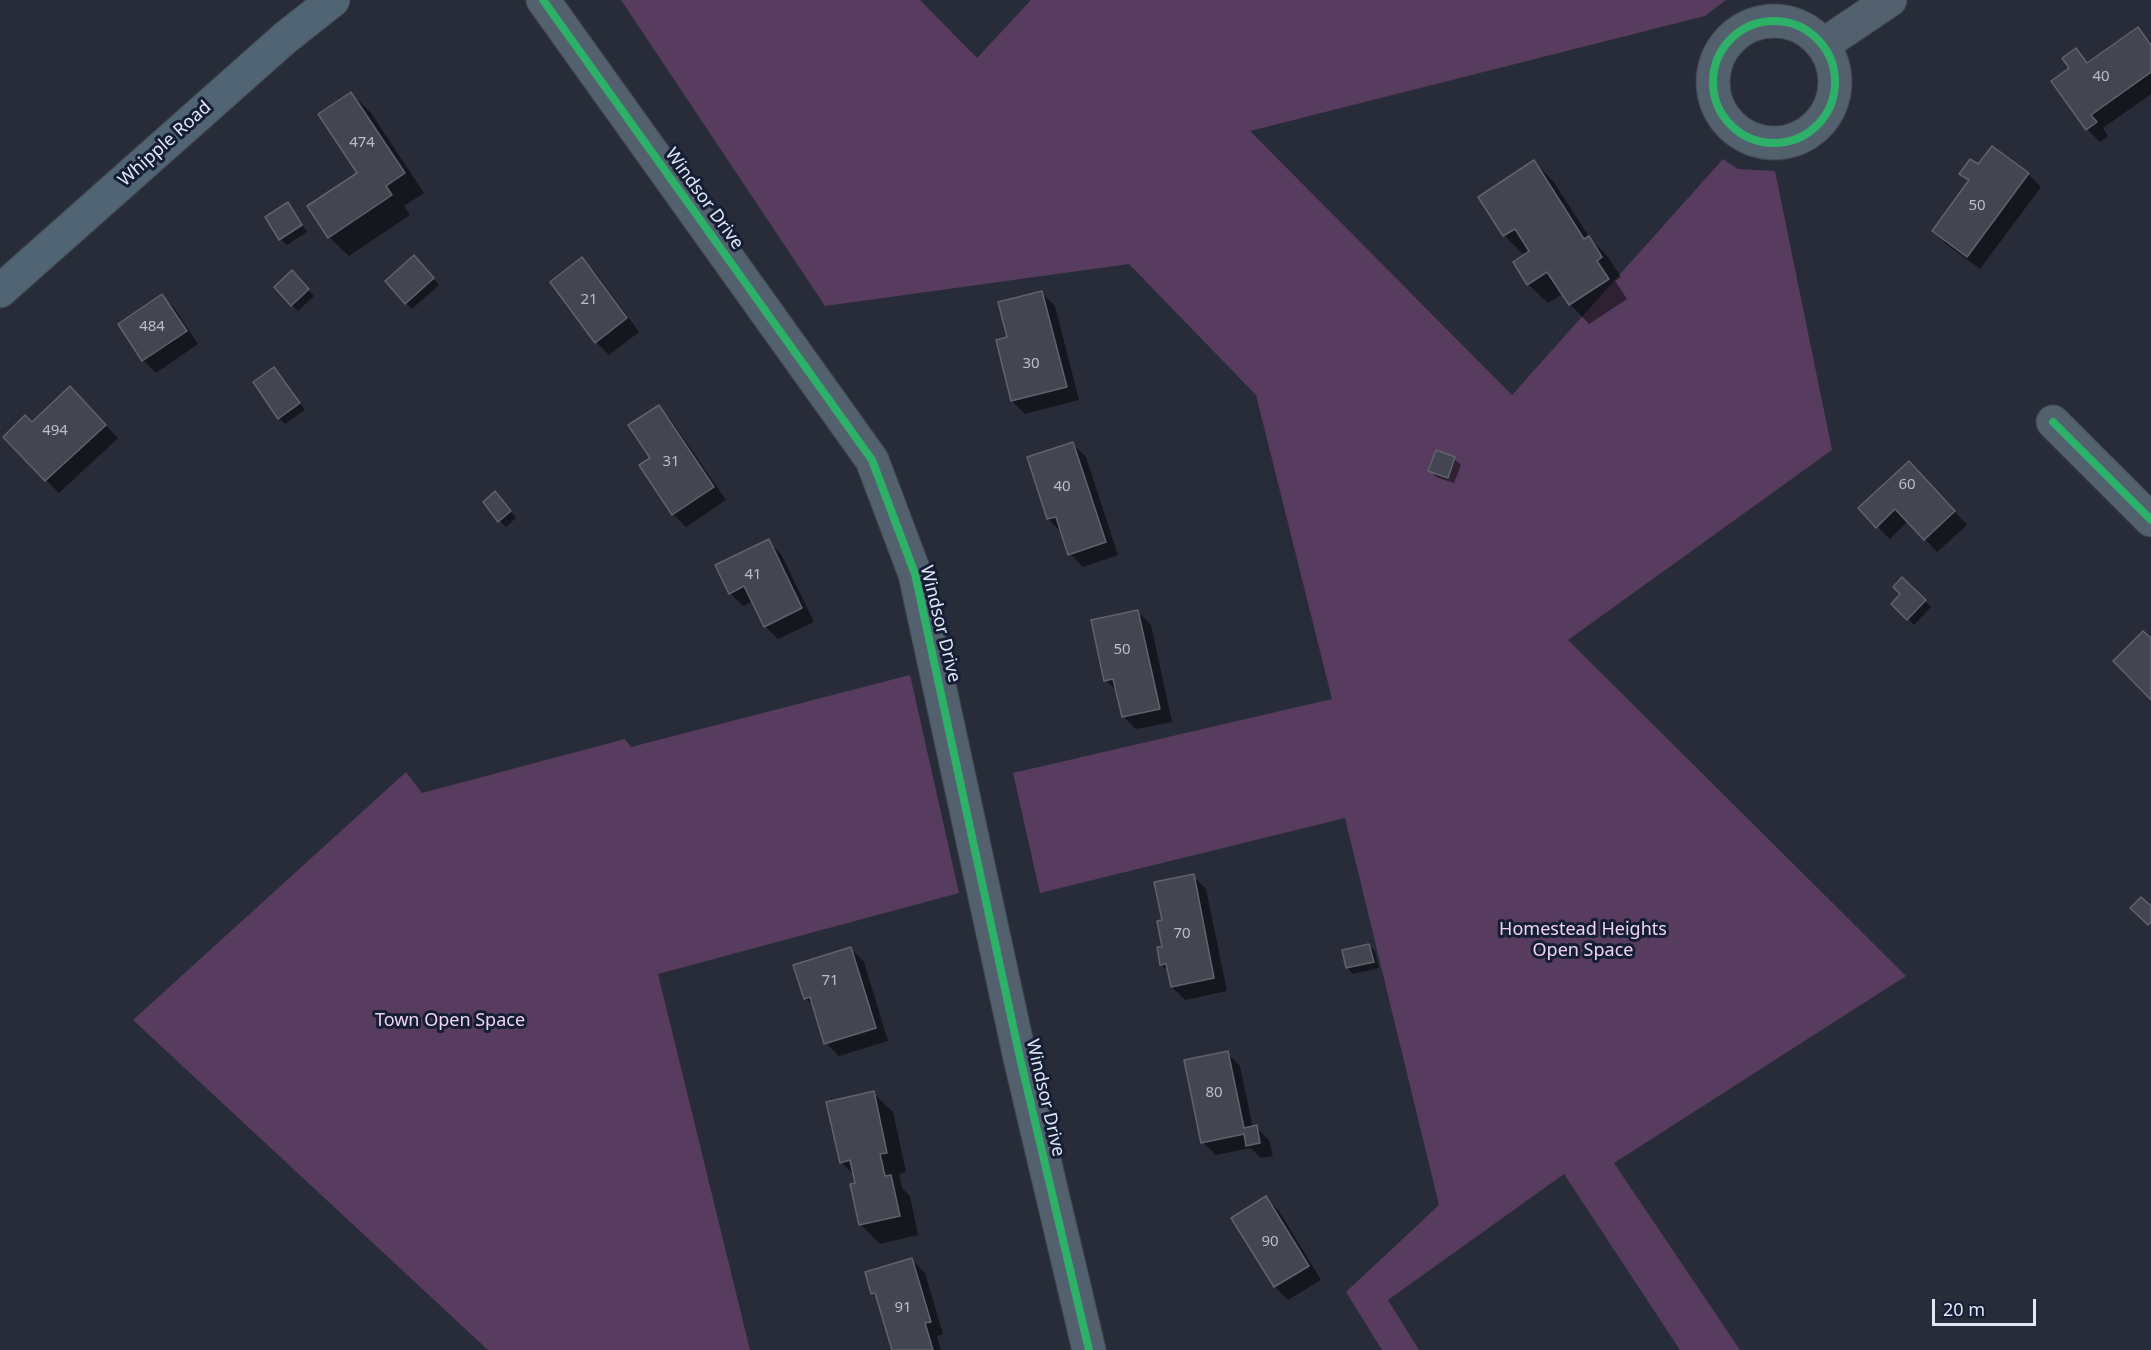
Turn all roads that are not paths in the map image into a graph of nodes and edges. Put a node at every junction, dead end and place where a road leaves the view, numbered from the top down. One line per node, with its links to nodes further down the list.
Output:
1 (333, 0): 5 (main road, Whipple Road)
2 (543, 0): 8 (street, Windsor Drive)
3 (1890, 0): 4 (street)
4 (1823, 45)
5 (0, 291)
6 (2054, 422): 7 (street)
7 (2151, 520)
8 (1089, 1350)

